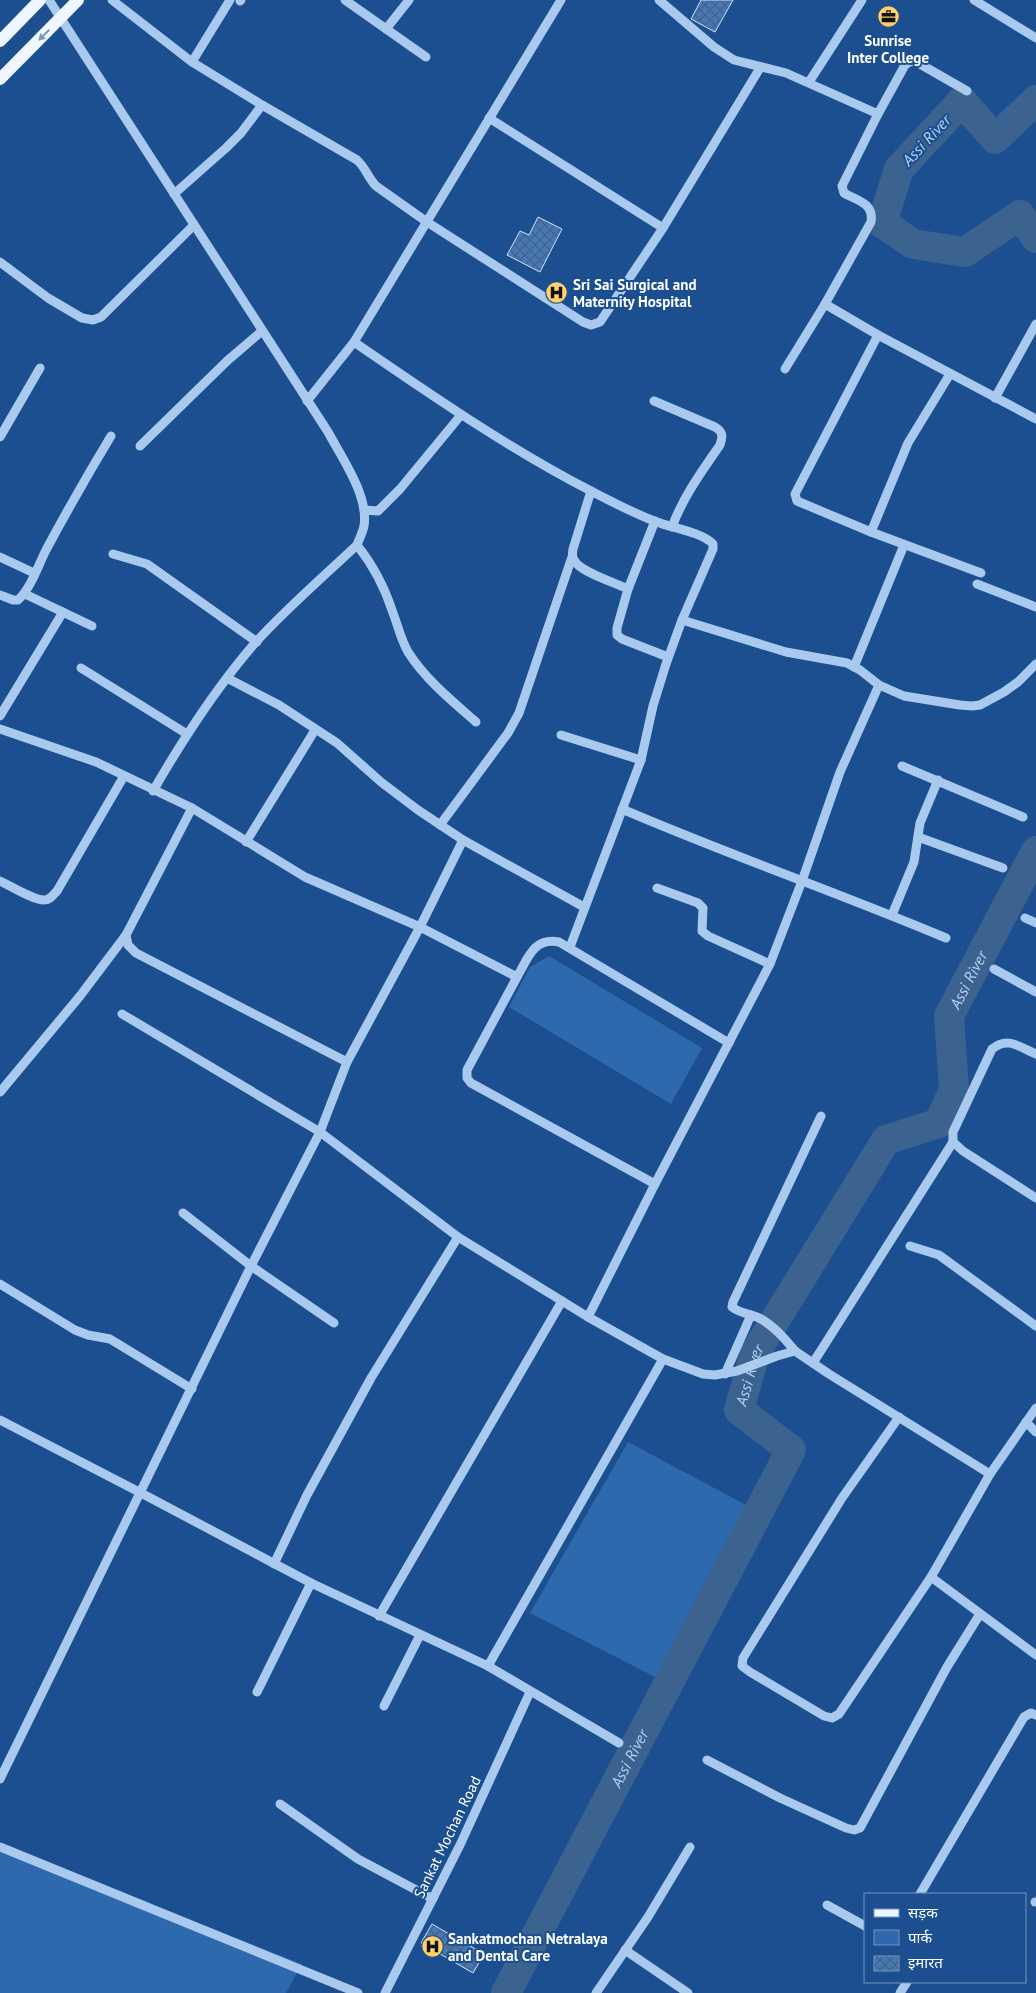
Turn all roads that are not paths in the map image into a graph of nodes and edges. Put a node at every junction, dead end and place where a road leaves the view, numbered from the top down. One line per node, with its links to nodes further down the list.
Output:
1 (40, 0): 15 (main road)
2 (49, 0): 12 (street)
3 (78, 0): 12 (main road)
4 (112, 0): 17 (street)
5 (230, 0): 17 (street)
6 (344, 0): 13 (street)
7 (409, 0): 13 (street)
8 (561, 0): 24 (street)
9 (659, 0): 18 (street)
10 (862, 0): 20 (street)
11 (974, 0): 14 (street)
12 (60, 18): 19 (main road, one-way to 19); 25 (street)
13 (386, 30): 16 (street)
14 (1036, 38)
15 (0, 41)
16 (426, 57)
17 (192, 62): 22 (street)
18 (760, 68): 20 (street); 28 (street)
19 (0, 79)
20 (809, 82): 23 (street)
21 (967, 91): 23 (street)
22 (262, 105): 25 (street); 26 (street)
23 (878, 114): 30 (street)
24 (489, 118): 26 (street); 28 (street)
25 (174, 194): 27 (street)
26 (427, 222): 28 (street); 34 (street)
27 (194, 225): 29 (street); 32 (street)
28 (663, 228)
29 (0, 262)
30 (825, 304): 33 (street); 36 (street)
31 (1036, 324): 38 (street)
32 (262, 331): 39 (street); 45 (street)
33 (878, 335): 37 (street); 50 (street)
34 (354, 342): 39 (street); 41 (street)
35 (40, 368): 44 (street)
36 (785, 369)
37 (950, 374): 38 (street); 50 (street)
38 (995, 398): 42 (street)
39 (307, 401): 47 (street)
40 (654, 401): 49 (street)
41 (461, 415): 46 (street); 47 (street)
42 (1036, 419)
43 (111, 436): 56 (street)
44 (0, 437)
45 (140, 446)
46 (591, 491): 48 (street); 55 (street)
47 (364, 510): 52 (street)
48 (655, 521): 49 (street); 59 (street)
49 (672, 527): 64 (street)
50 (871, 532): 51 (street)
51 (904, 544): 57 (street); 69 (street)
52 (357, 545): 66 (street); 74 (street)
53 (113, 554): 66 (street)
54 (0, 557): 56 (street)
55 (572, 557): 59 (street); 87 (street)
56 (34, 573): 60 (street)
57 (981, 573)
58 (978, 584): 62 (street)
59 (628, 589): 67 (street)
60 (25, 594): 61 (street); 63 (street)
61 (0, 595)
62 (1036, 607)
63 (63, 612): 65 (street); 73 (street)
64 (682, 620): 67 (street); 69 (street)
65 (92, 626)
66 (256, 642): 71 (street)
67 (668, 657): 79 (street)
68 (1036, 664): 72 (street)
69 (854, 667): 72 (street)
70 (81, 668): 77 (street)
71 (227, 678): 76 (street); 77 (street)
72 (879, 685): 92 (street)
73 (0, 716)
74 (476, 722)
75 (0, 729): 81 (street)
76 (315, 730): 87 (street); 90 (street)
77 (186, 734): 83 (street)
78 (561, 734): 79 (street)
79 (640, 760): 85 (street)
80 (902, 766): 82 (street)
81 (124, 776): 83 (street); 93 (street)
82 (938, 780): 86 (street); 88 (street)
83 (153, 790): 84 (street)
84 (192, 808): 90 (street); 100 (street)
85 (622, 809): 92 (street); 95 (street)
86 (1023, 817)
87 (440, 825): 89 (street)
88 (918, 837): 91 (street); 96 (street)
89 (463, 840): 95 (street); 99 (street)
90 (246, 842): 99 (street)
91 (1003, 868)
92 (802, 881): 96 (street); 103 (street)
93 (0, 882)
94 (657, 888): 103 (street)
95 (584, 907): 102 (street)
96 (892, 915): 101 (street)
97 (1025, 918): 98 (street)
98 (1036, 923)
99 (420, 927): 105 (street); 110 (street)
100 (126, 935): 110 (street); 111 (street)
101 (946, 938)
102 (570, 947): 105 (street); 108 (street)
103 (770, 964): 108 (street)
104 (994, 969): 106 (street)
105 (517, 977): 115 (street)
106 (1036, 992)
107 (122, 1014): 113 (street)
108 (728, 1043): 115 (street)
109 (1036, 1054): 114 (street)
110 (347, 1062): 113 (street)
111 (0, 1092)
112 (821, 1116): 124 (street)
113 (320, 1132): 118 (street); 120 (street)
114 (953, 1142): 116 (street); 129 (street)
115 (655, 1184): 123 (street)
116 (1036, 1198)
117 (182, 1213): 120 (street)
118 (458, 1236): 122 (street); 139 (street)
119 (910, 1246): 126 (street)
120 (252, 1266): 125 (street); 131 (street)
121 (0, 1284): 131 (street)
122 (562, 1301): 123 (street); 143 (street)
123 (588, 1317): 128 (street)
124 (756, 1317): 127 (street); 130 (street)
125 (334, 1323)
126 (1036, 1326)
127 (795, 1351): 129 (street); 130 (street)
128 (663, 1360): 130 (street); 146 (street)
129 (813, 1363): 133 (street)
130 (725, 1374)
131 (192, 1389): 138 (street)
132 (1036, 1408): 135 (street)
133 (899, 1417): 137 (street); 140 (street)
134 (0, 1421): 138 (street)
135 (1026, 1422): 136 (street); 137 (street)
136 (1036, 1432)
137 (990, 1474): 140 (street)
138 (141, 1493): 139 (street); 153 (street)
139 (274, 1564): 141 (street)
140 (931, 1577): 142 (street)
141 (311, 1583): 143 (street); 147 (street)
142 (980, 1614): 145 (street); 152 (street)
143 (379, 1616): 144 (street)
144 (420, 1635): 146 (street); 149 (street)
145 (1036, 1655)
146 (488, 1666): 148 (street)
147 (257, 1692)
148 (530, 1692): 151 (street); 158 (street, Sankat Mochan Road)
149 (384, 1706)
150 (1036, 1715): 157 (street)
151 (619, 1744)
152 (708, 1760)
153 (0, 1779)
154 (280, 1804): 158 (street)
155 (690, 1846): 161 (street)
156 (0, 1847): 162 (street)
157 (921, 1893)
158 (433, 1899): 163 (street, Sankat Mochan Road)
159 (827, 1905): 160 (street)
160 (864, 1925)
161 (625, 1950): 164 (street); 165 (street)
162 (358, 1993)
163 (385, 1993)
164 (596, 1993)
165 (688, 1993)

